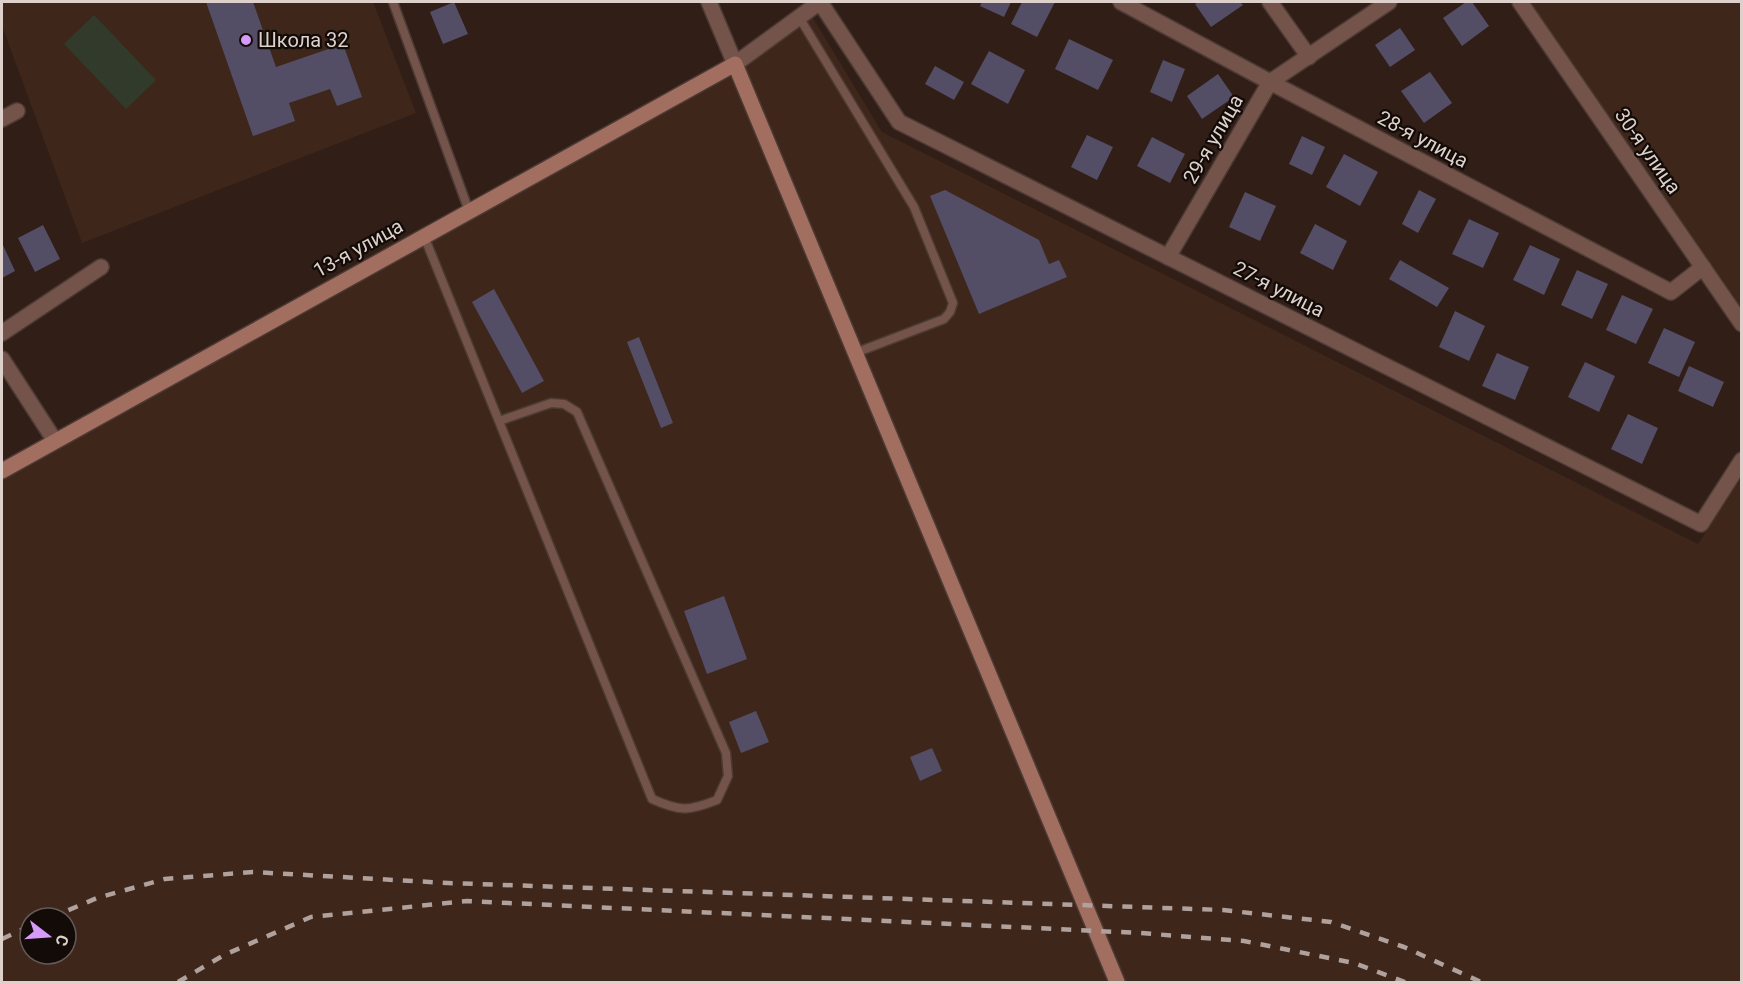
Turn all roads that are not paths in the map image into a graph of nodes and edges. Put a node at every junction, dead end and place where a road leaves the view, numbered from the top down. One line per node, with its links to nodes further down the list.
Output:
1 (393, 2): 14 (lane)
2 (709, 2): 10 (street)
3 (820, 2): 8 (street); 16 (street, 27-я улица)
4 (1121, 2): 11 (street, 28-я улица)
5 (1269, 2): 9 (street)
6 (1389, 2): 9 (street, 29-я улица)
7 (1520, 2): 18 (street, 30-я улица)
8 (799, 17): 10 (street); 21 (lane)
9 (1309, 57): 11 (street, 29-я улица)
10 (735, 64): 14 (street, 13-я улица); 21 (street)
11 (1270, 82): 16 (street, 29-я улица); 18 (street, 28-я улица)
12 (17, 111): 13 (street)
13 (2, 119)
14 (469, 211): 15 (street, 13-я улица)
15 (424, 236): 23 (lane); 24 (street, 13-я улица)
16 (1168, 257): 25 (street, 27-я улица)
17 (101, 267): 20 (street)
18 (1703, 267): 19 (street, 30-я улица)
19 (1742, 324)
20 (2, 333)
21 (855, 353): 27 (street)
22 (2, 359): 24 (street)
23 (499, 421): 23 (lane)
24 (55, 441): 26 (street, 13-я улица)
25 (1742, 460)
26 (2, 471)
27 (1117, 982)

